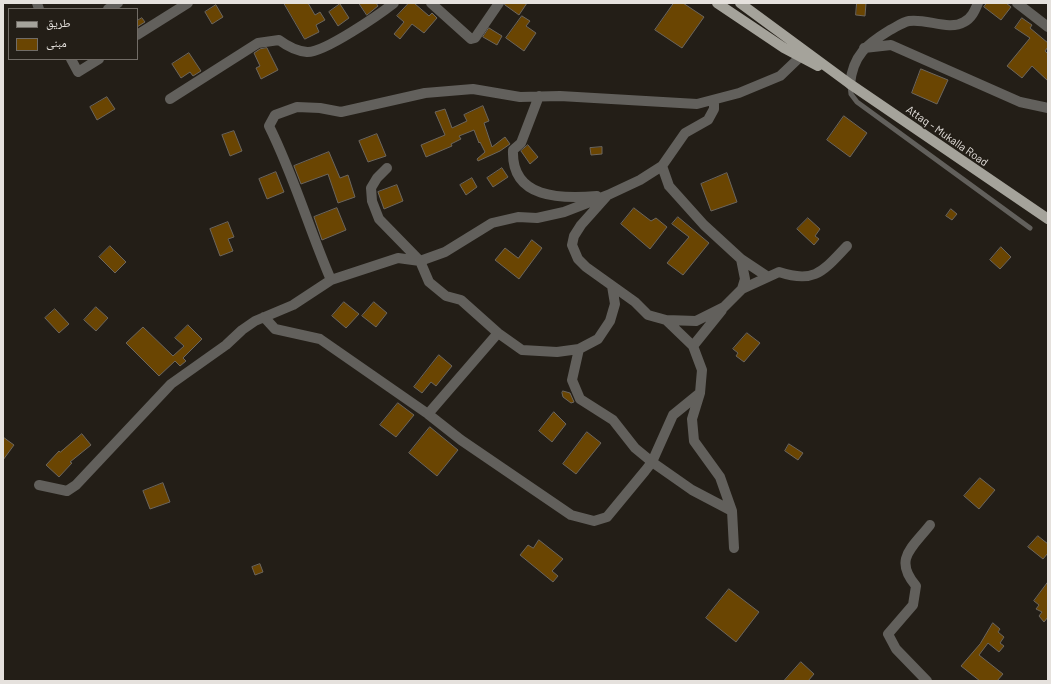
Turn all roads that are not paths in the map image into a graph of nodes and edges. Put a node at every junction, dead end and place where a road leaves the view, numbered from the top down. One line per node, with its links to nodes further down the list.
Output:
1 (188, 3): 10 (street)
2 (394, 3): 18 (street)
3 (431, 3): 4 (street)
4 (499, 3)
5 (717, 3): 12 (main road, Attaq - Mukalla Road)
6 (740, 3): 15 (main road, Attaq - Mukalla Road)
7 (978, 3): 11 (street)
8 (1017, 3): 9 (street)
9 (1048, 27)
10 (138, 34)
11 (864, 48): 16 (street); 20 (street)
12 (800, 57): 15 (main road, Attaq - Mukalla Road); 19 (street)
13 (72, 60): 14 (street)
14 (97, 60)
15 (833, 72): 16 (main road, Attaq - Mukalla Road)
16 (850, 84): 24 (main road, Attaq - Mukalla Road); 25 (lane)
17 (539, 96): 19 (street); 23 (street); 30 (street)
18 (170, 99)
19 (714, 101): 21 (street)
20 (1048, 108)
21 (662, 166): 23 (street); 27 (street)
22 (387, 168): 28 (street)
23 (608, 195): 28 (street); 31 (street)
24 (1048, 220)
25 (1030, 228)
26 (847, 246): 29 (street)
27 (741, 260): 29 (street); 32 (street)
28 (420, 261): 30 (street); 36 (street)
29 (768, 277): 32 (street)
30 (331, 280): 34 (street)
31 (612, 286): 35 (street); 38 (street)
32 (742, 289): 33 (street)
33 (724, 307): 35 (street); 37 (street)
34 (264, 317): 40 (street); 42 (street)
35 (666, 320): 37 (street)
36 (498, 333): 38 (street); 40 (street)
37 (693, 346): 39 (street)
38 (579, 349): 41 (street)
39 (700, 392): 41 (street); 43 (street)
40 (428, 414): 41 (street)
41 (652, 462): 43 (street)
42 (39, 485)
43 (732, 510): 45 (street)
44 (930, 525): 46 (street)
45 (734, 548)
46 (927, 681)

